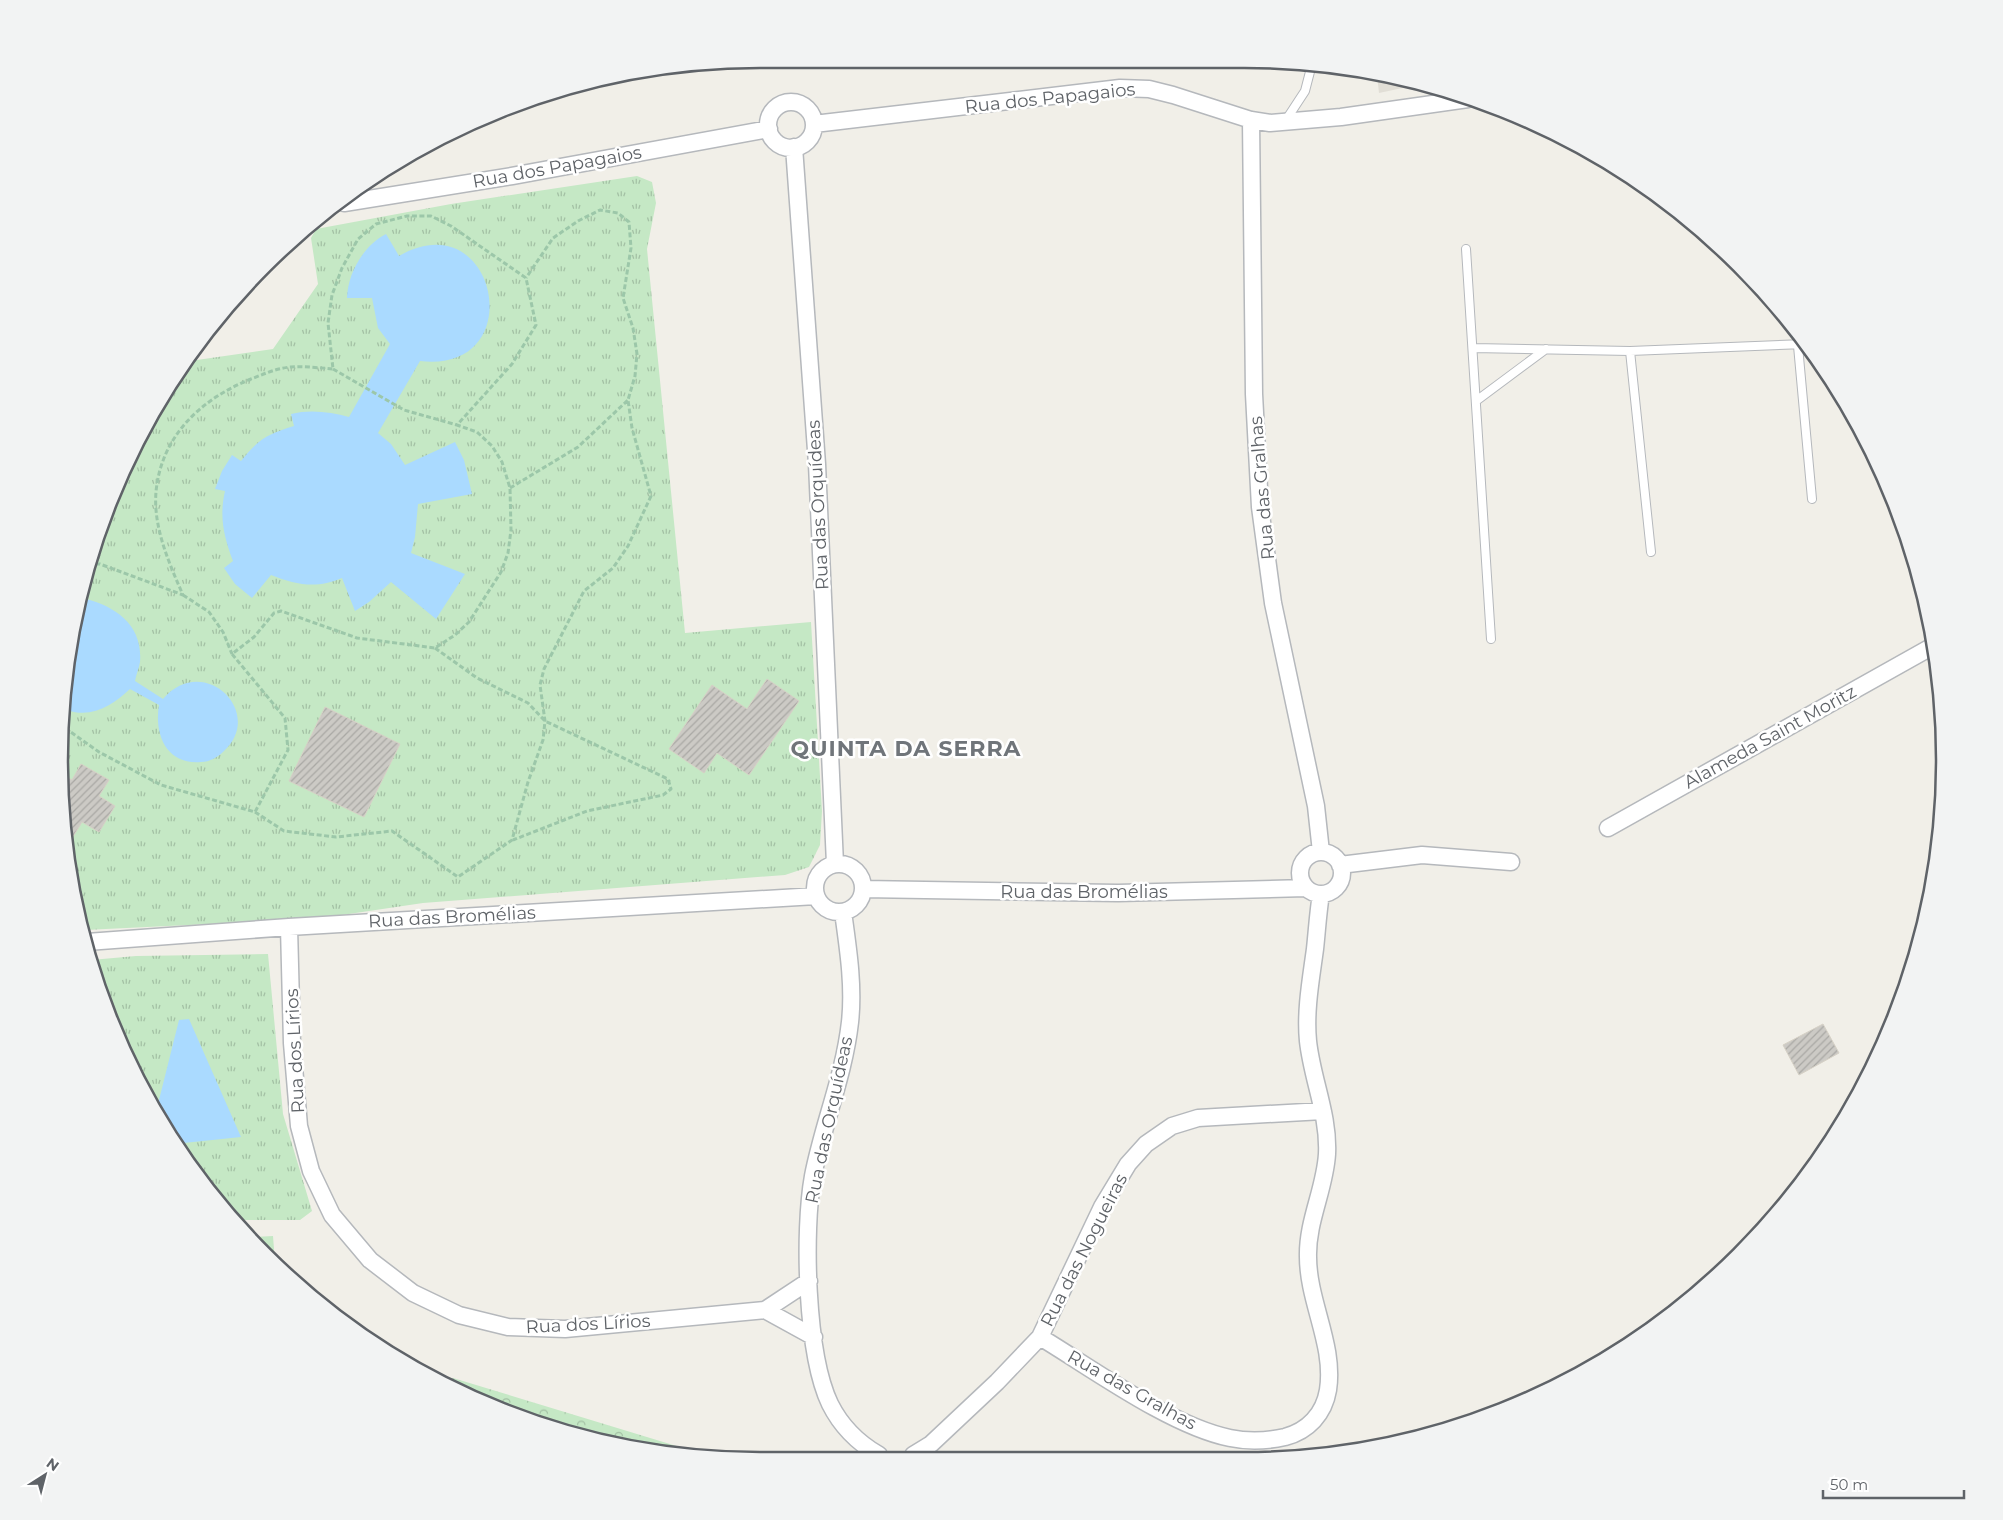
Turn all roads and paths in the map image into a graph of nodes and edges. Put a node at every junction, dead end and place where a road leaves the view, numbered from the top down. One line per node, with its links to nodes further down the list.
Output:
1 (1310, 71): 4 (lane)
2 (1455, 101): 4 (street, Rua dos Papagaios)
3 (1251, 120): 4 (street, Rua dos Papagaios); 5 (street, Rua dos Papagaios); 34 (street, Rua das Gralhas)
4 (1285, 122)
5 (814, 124): 6 (street); 7 (street)
6 (769, 129): 7 (street); 8 (street, Rua dos Papagaios)
7 (794, 147): 36 (street, Rua das Orquídeas)
8 (350, 202)
9 (1466, 249): 12 (lane)
10 (526, 278): 16 (path); 17 (path); 19 (path)
11 (1797, 344): 14 (lane)
12 (1473, 348): 13 (lane); 18 (lane)
13 (1546, 349): 14 (lane); 18 (lane)
14 (1630, 351): 22 (lane)
15 (1802, 351): 21 (lane)
16 (333, 369): 19 (path); 24 (path)
17 (628, 400): 20 (path); 29 (path)
18 (1476, 401): 25 (lane)
19 (457, 426): 20 (path)
20 (510, 488): 26 (path)
21 (1812, 498)
22 (1651, 552)
23 (96, 564): 24 (path)
24 (183, 594): 28 (path)
25 (1491, 639)
26 (435, 648): 28 (path); 29 (path)
27 (1926, 650): 32 (street, Alameda Saint Moritz)
28 (232, 654): 31 (path)
29 (545, 721): 33 (path); 33 (path)
30 (69, 731): 31 (path)
31 (255, 812): 33 (path)
32 (1608, 828)
33 (512, 840)
34 (1320, 852): 37 (street); 39 (street)
35 (1511, 862): 37 (street)
36 (835, 864): 38 (street); 40 (street)
37 (1340, 865): 39 (street)
38 (863, 888): 39 (street, Rua das Bromélias); 41 (street)
39 (1313, 891): 44 (street, Rua das Gralhas)
40 (816, 896): 41 (street); 42 (street, Rua das Bromélias)
41 (843, 912): 45 (street, Rua das Orquídeas)
42 (289, 927): 43 (street, Rua das Bromélias); 46 (street, Rua dos Lírios)
43 (92, 942)
44 (1323, 1111): 48 (street, Rua das Nogueiras); 48 (street, Rua das Gralhas)
45 (809, 1281): 46 (street, Rua dos Lírios); 47 (street, Rua das Orquídeas)
46 (764, 1310): 47 (street)
47 (814, 1337): 49 (street, Rua das Orquídeas)
48 (1040, 1337): 50 (street)
49 (875, 1452)
50 (918, 1452)

